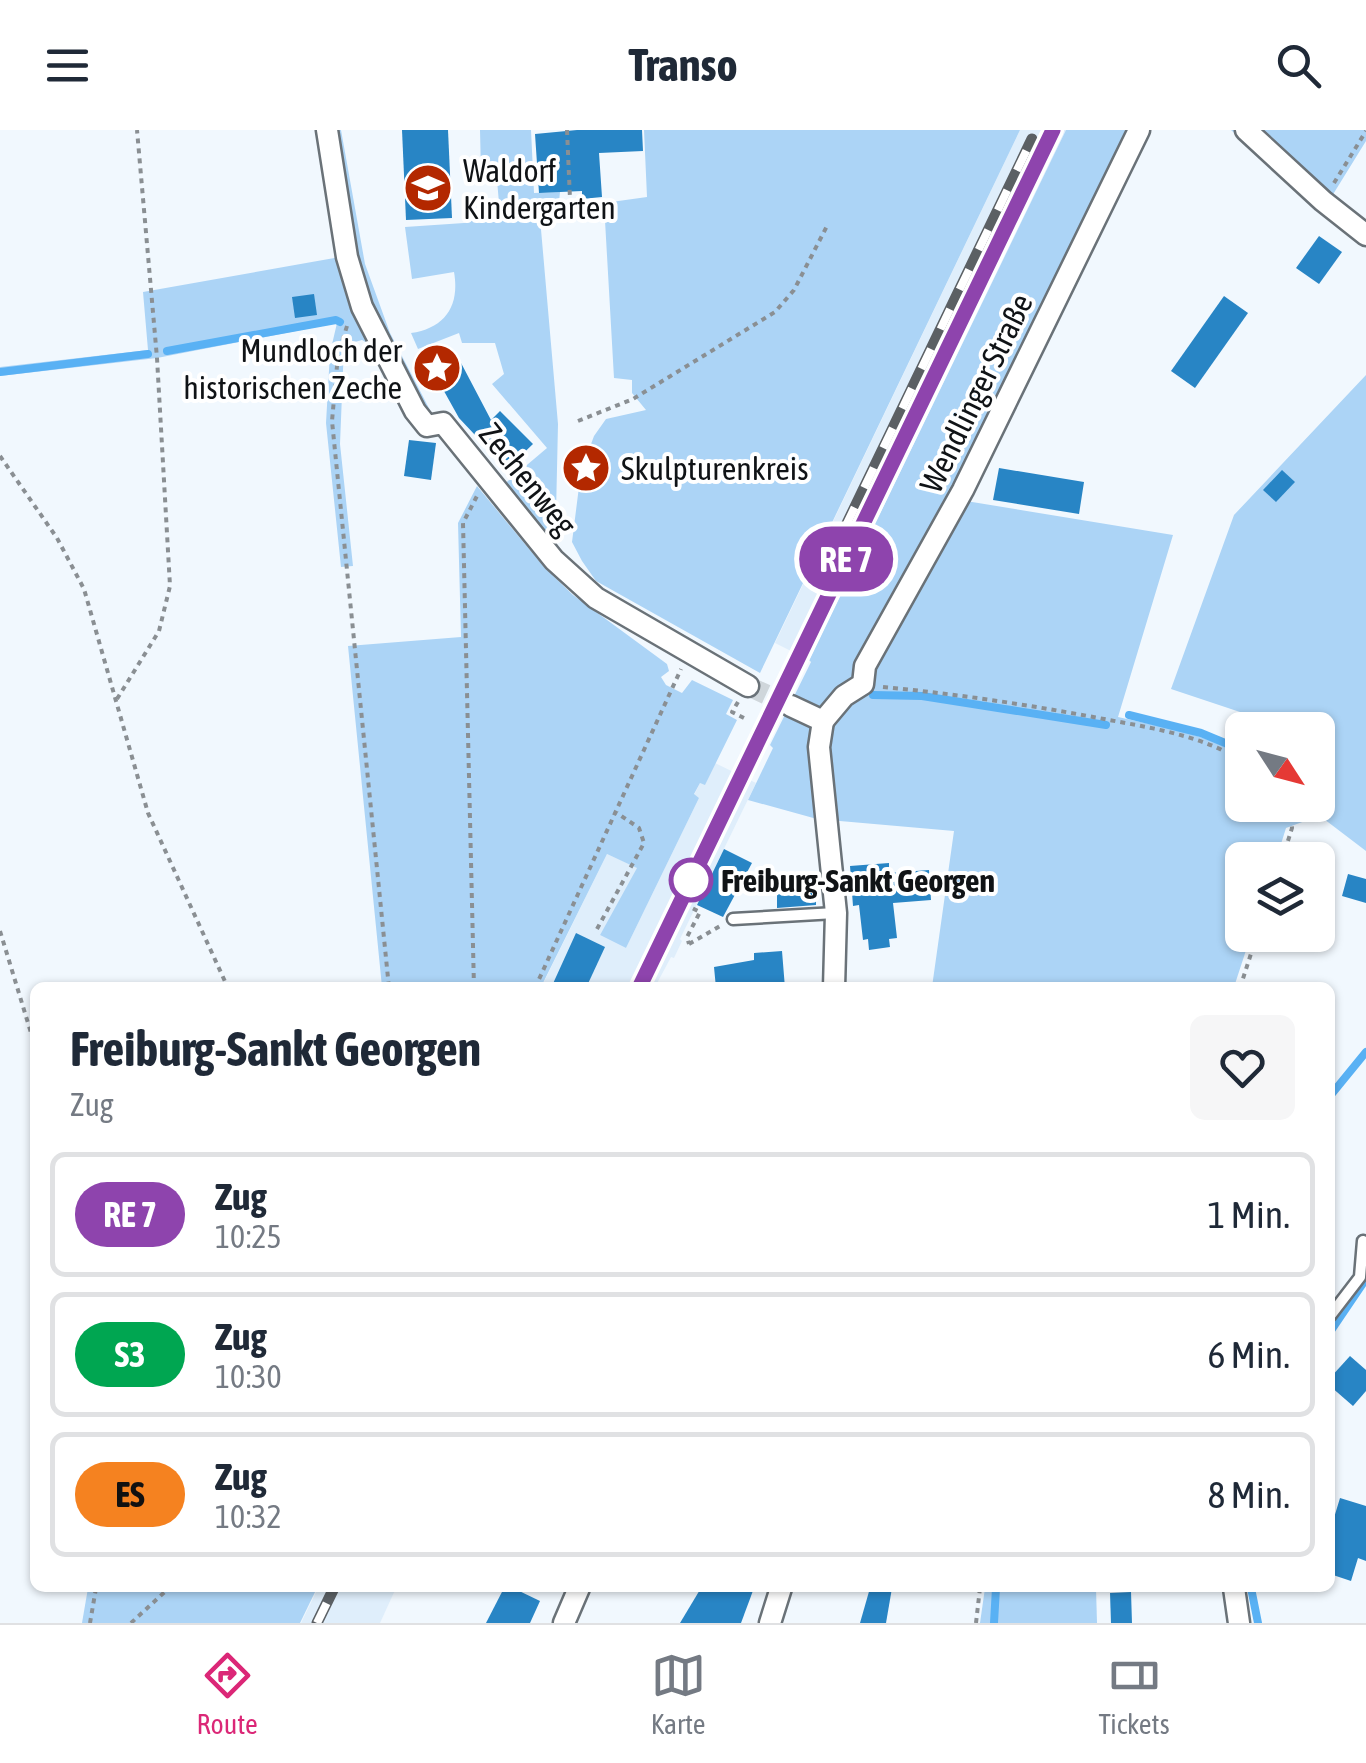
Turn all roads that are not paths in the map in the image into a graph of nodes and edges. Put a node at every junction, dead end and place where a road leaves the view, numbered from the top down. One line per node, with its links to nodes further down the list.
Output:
1 (328, 130): 5 (street, Zechenweg)
2 (1139, 130): 7 (street, Wendlinger Straße)
3 (1246, 130): 4 (street)
4 (1366, 236)
5 (748, 686)
6 (790, 706): 7 (street)
7 (823, 721): 8 (street)
8 (836, 913): 9 (lane); 10 (street)
9 (733, 919)
10 (834, 982)
11 (1363, 1241): 12 (lane)
12 (1335, 1309)
13 (577, 1592): 16 (street)
14 (780, 1592): 17 (street)
15 (1235, 1592): 18 (street)
16 (564, 1623)
17 (770, 1623)
18 (1239, 1623)

